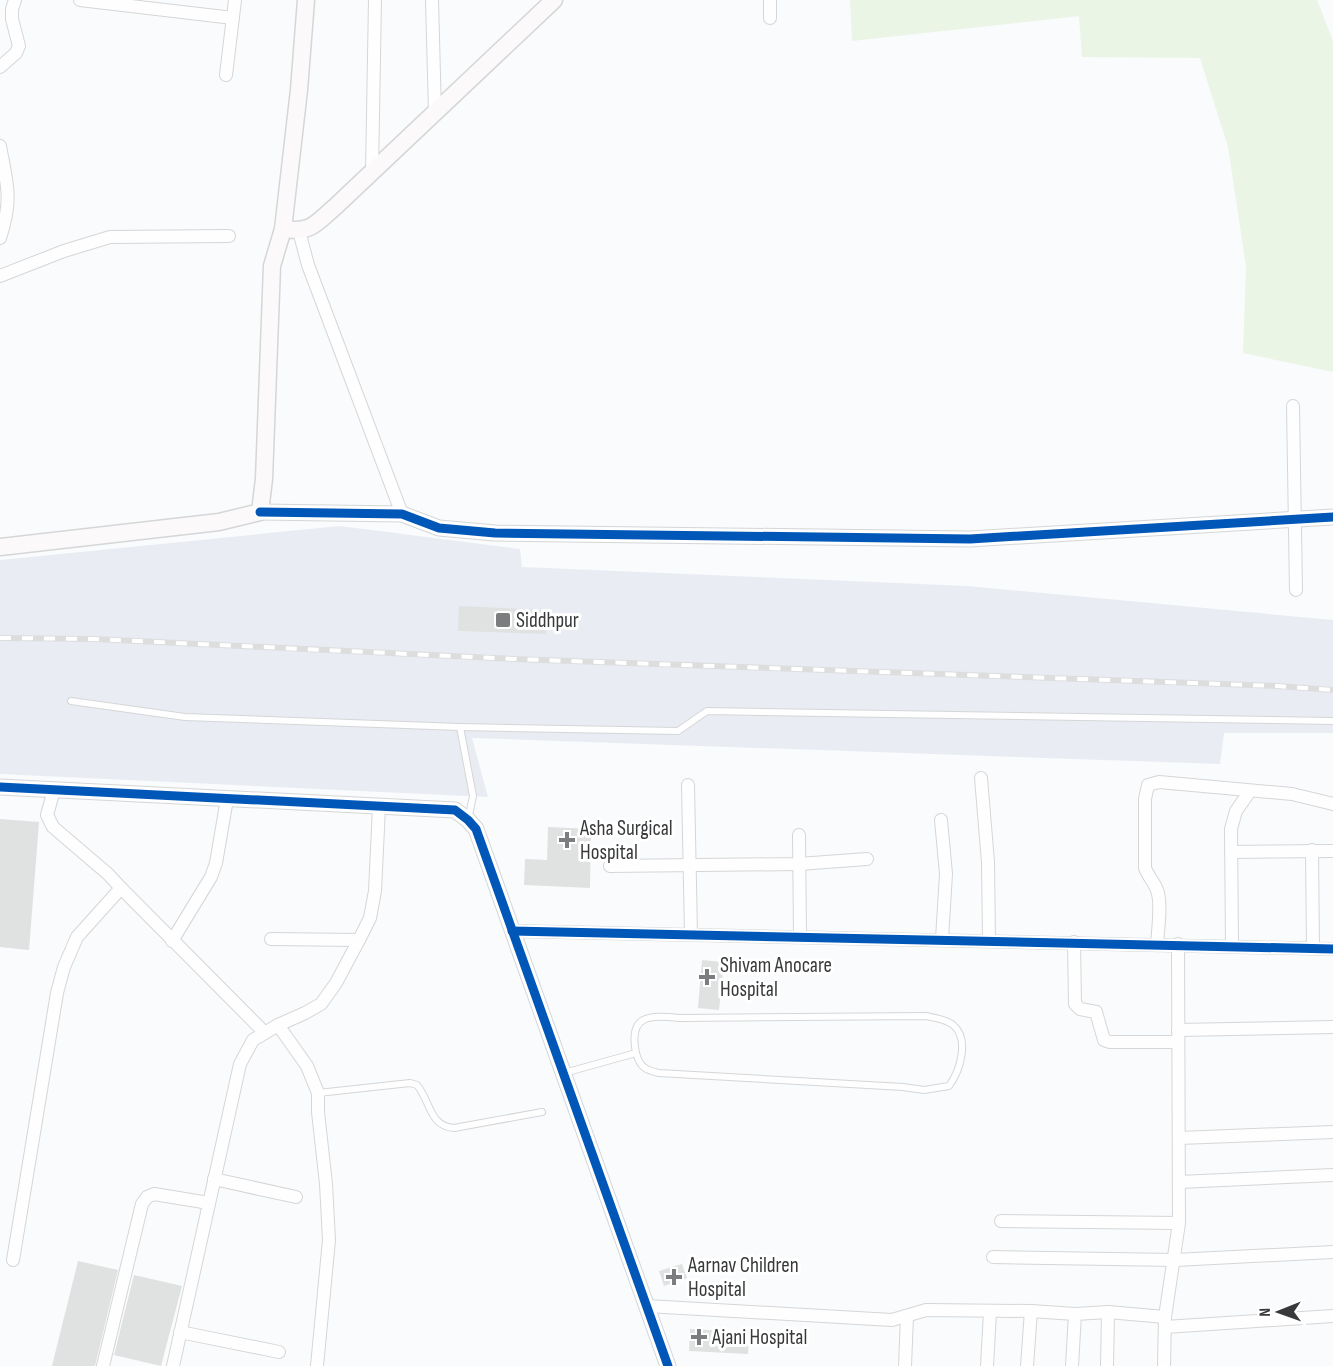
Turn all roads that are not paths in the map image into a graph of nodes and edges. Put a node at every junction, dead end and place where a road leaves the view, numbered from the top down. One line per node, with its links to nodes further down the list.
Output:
1 (15, 0): 11 (street)
2 (80, 0): 9 (street)
3 (234, 0): 9 (street)
4 (306, 0): 17 (main road)
5 (375, 0): 16 (street)
6 (432, 0): 13 (street)
7 (770, 0): 10 (street)
8 (546, 2): 13 (main road)
9 (233, 18): 12 (street)
10 (770, 18)
11 (0, 67)
12 (226, 75)
13 (435, 113): 16 (main road)
14 (0, 146): 15 (street)
15 (2, 172): 19 (street)
16 (372, 172): 17 (main road)
17 (291, 230): 22 (main road); 23 (street)
18 (229, 236): 20 (street)
19 (0, 238)
20 (0, 276)
21 (1293, 406): 25 (street)
22 (260, 513): 23 (street); 26 (main road)
23 (402, 514): 25 (street)
24 (1333, 517): 25 (street)
25 (1295, 519): 27 (street)
26 (0, 547)
27 (1296, 590)
28 (70, 701): 30 (lane)
29 (1333, 722): 30 (lane)
30 (460, 727): 39 (lane)
31 (981, 778): 56 (street)
32 (688, 785): 48 (street)
33 (0, 787): 34 (street)
34 (54, 790): 36 (street); 49 (street)
35 (1250, 791): 37 (street); 44 (street); 59 (street)
36 (227, 799): 38 (street); 57 (street)
37 (1333, 804)
38 (379, 807): 39 (street); 55 (street)
39 (468, 820): 50 (street)
40 (941, 820): 54 (street)
41 (799, 835): 46 (street)
42 (1312, 850): 43 (street); 44 (street); 62 (street)
43 (1333, 851)
44 (1231, 852): 61 (street)
45 (867, 859): 46 (street)
46 (799, 864): 48 (street); 52 (street)
47 (610, 866): 48 (street)
48 (690, 866): 51 (street)
49 (121, 888): 57 (street); 83 (street)
50 (512, 931): 51 (street); 69 (street)
51 (691, 934): 52 (street)
52 (800, 936): 54 (street)
53 (271, 939): 55 (street)
54 (942, 939): 56 (street)
55 (359, 940): 64 (street)
56 (989, 940): 58 (street)
57 (172, 941): 66 (street)
58 (1074, 942): 59 (street); 67 (street)
59 (1158, 944): 60 (street)
60 (1178, 944): 61 (street); 67 (street)
61 (1232, 946): 62 (street)
62 (1313, 948): 63 (street)
63 (1333, 949)
64 (278, 1025): 66 (street); 70 (street)
65 (1333, 1028): 67 (street)
66 (265, 1033): 75 (street)
67 (1178, 1036): 73 (street)
68 (636, 1053): 68 (lane); 69 (lane)
69 (563, 1073): 85 (street)
70 (318, 1093): 71 (lane); 97 (street)
71 (543, 1112)
72 (1333, 1132): 73 (street)
73 (1179, 1138): 76 (street)
74 (1333, 1174): 76 (street)
75 (214, 1179): 77 (street); 78 (street)
76 (1179, 1182): 80 (street)
77 (296, 1197)
78 (209, 1203): 93 (street); 95 (street)
79 (1001, 1221): 80 (street)
80 (1179, 1223): 84 (street)
81 (1333, 1252): 84 (street)
82 (993, 1257): 84 (street)
83 (13, 1260)
84 (1175, 1260): 92 (street)
85 (647, 1306): 90 (street); 98 (street)
86 (1031, 1311): 87 (street); 89 (street); 101 (street)
87 (990, 1312): 90 (street); 100 (street)
88 (1108, 1312): 89 (street); 92 (street); 103 (street)
89 (1076, 1314): 102 (street)
90 (907, 1316): 99 (street)
91 (1333, 1316): 92 (street)
92 (1165, 1322): 104 (street)
93 (180, 1332): 94 (street); 96 (street)
94 (279, 1352)
95 (103, 1366)
96 (173, 1366)
97 (317, 1366)
98 (668, 1366)
99 (905, 1366)
100 (987, 1366)
101 (1027, 1366)
102 (1072, 1366)
103 (1107, 1366)
104 (1164, 1366)

